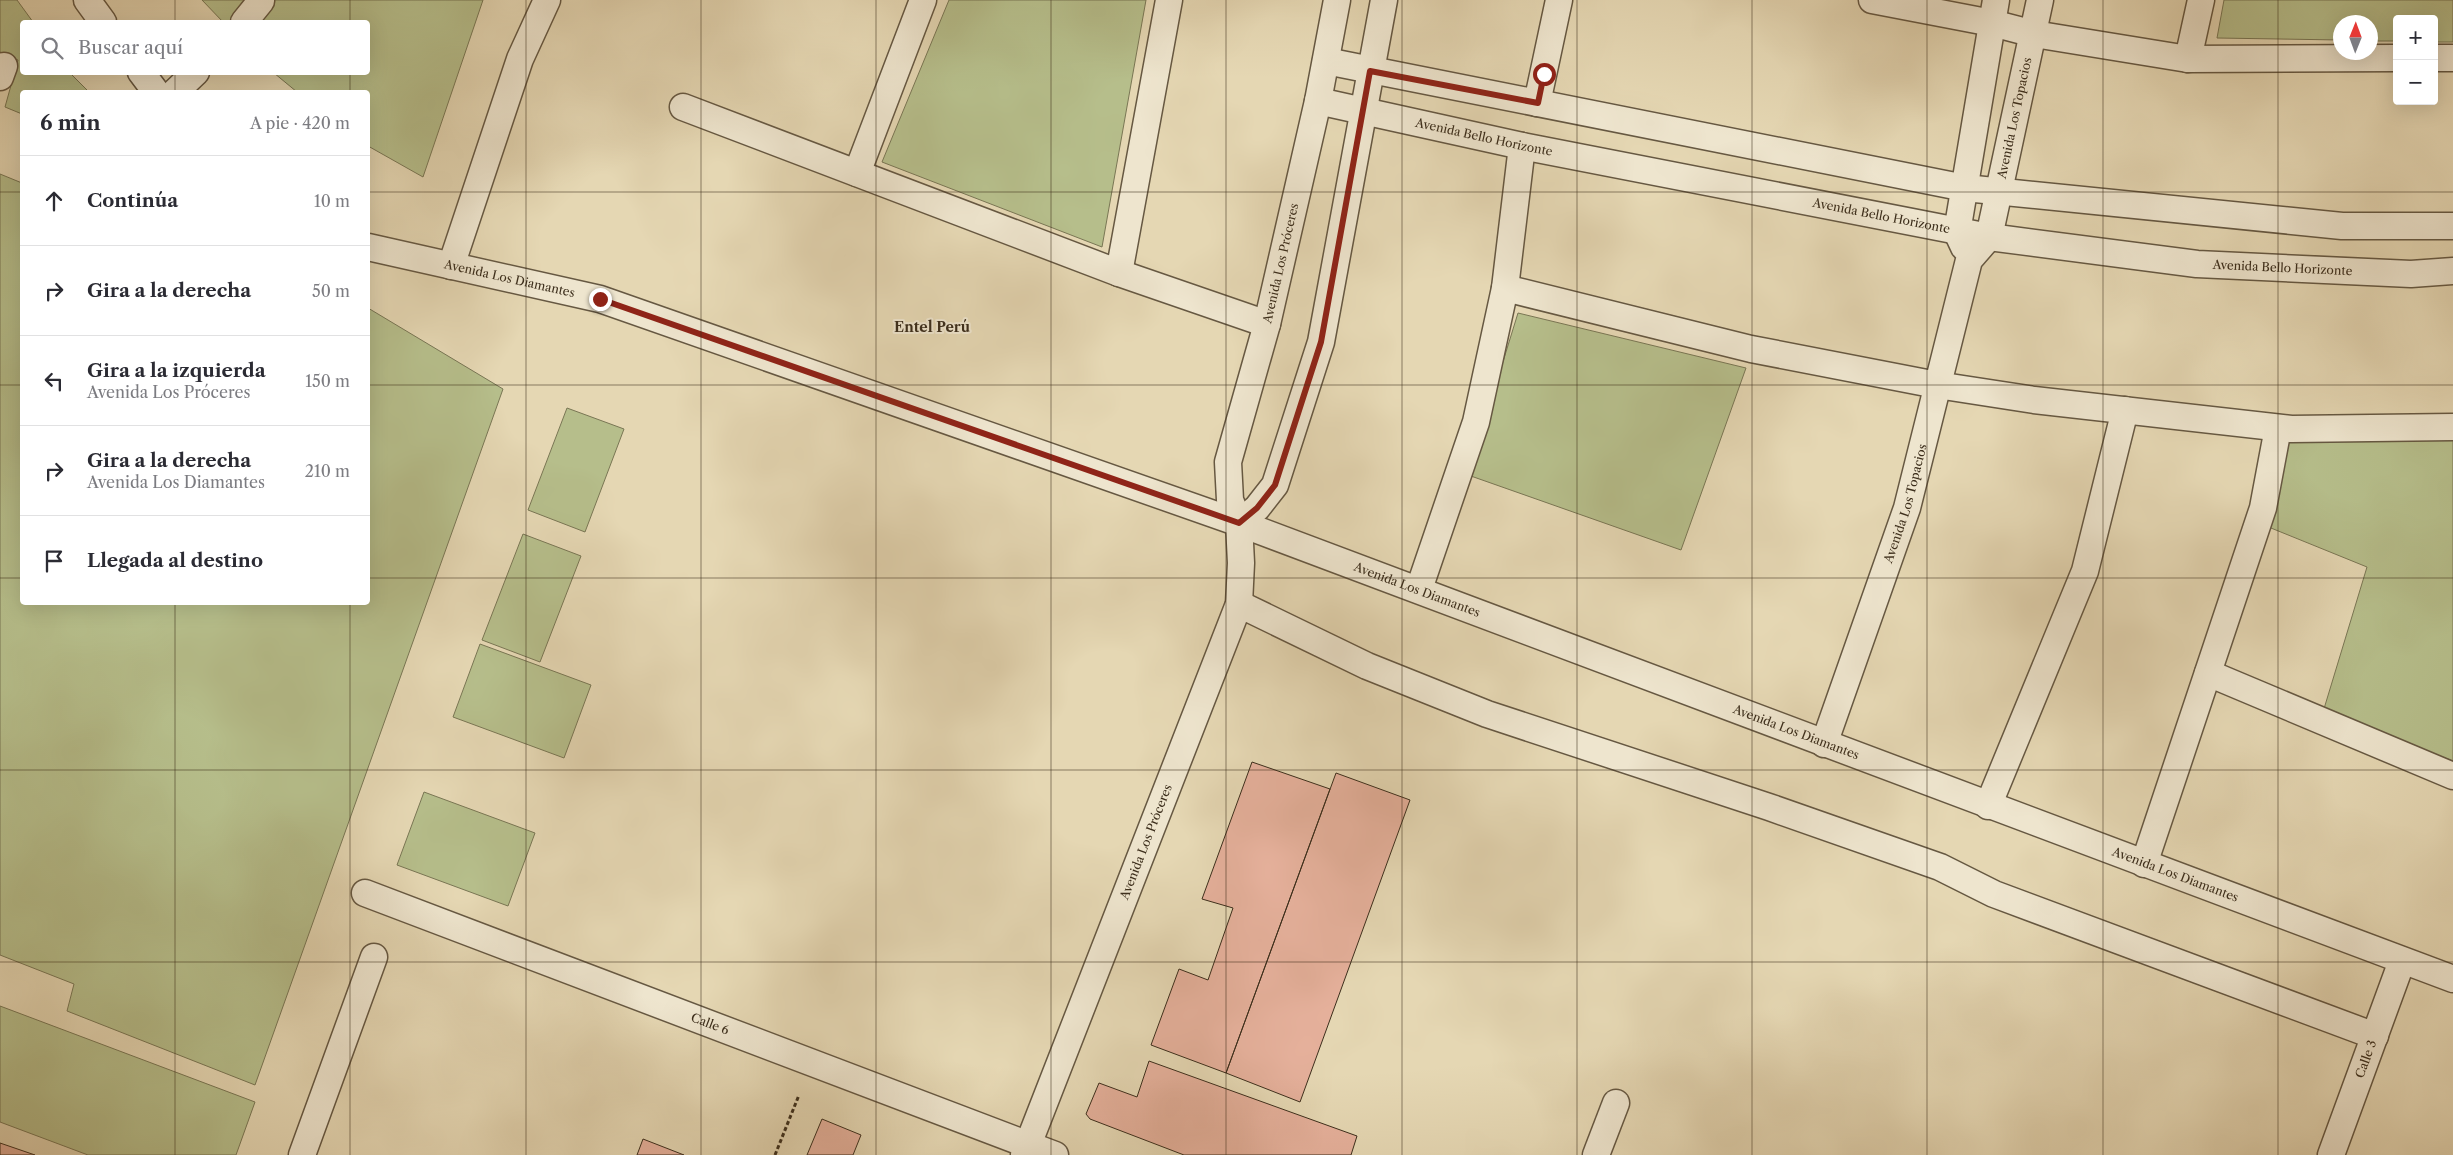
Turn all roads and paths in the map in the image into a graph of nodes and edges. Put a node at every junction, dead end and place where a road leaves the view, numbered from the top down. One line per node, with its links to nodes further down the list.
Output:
1 (87, 0): 13 (street)
2 (261, 0): 14 (street)
3 (547, 0): 39 (street)
4 (923, 0): 31 (street)
5 (1170, 0): 41 (street)
6 (1337, 0): 20 (street, Avenida Los Próceres)
7 (1384, 0): 21 (street)
8 (1559, 0): 27 (street)
9 (1872, 0): 12 (street)
10 (2040, 0): 15 (street, Avenida Los Topacios)
11 (2201, 0): 19 (street)
12 (1994, 11): 15 (street); 32 (street)
13 (102, 20)
14 (246, 20)
15 (2034, 34): 19 (street); 33 (street, Avenida Los Topacios)
16 (2393, 58): 19 (street)
17 (2438, 58): 18 (street)
18 (2453, 58)
19 (2188, 59)
20 (1326, 61): 21 (street); 26 (street, Avenida Los Próceres)
21 (1370, 71): 27 (street); 29 (street)
22 (143, 75): 24 (street)
23 (193, 75): 25 (street)
24 (154, 90)
25 (178, 90)
26 (1318, 101): 29 (street, Avenida Bello Horizonte); 43 (street, Avenida Los Próceres)
27 (1538, 103): 32 (street)
28 (683, 107): 31 (street)
29 (1363, 112): 30 (street, Avenida Bello Horizonte); 48 (street)
30 (1522, 146): 35 (street, Avenida Bello Horizonte); 42 (street)
31 (857, 173): 41 (street)
32 (1965, 188): 33 (street); 35 (street)
33 (1998, 192): 34 (street); 36 (street, Avenida Los Topacios)
34 (2453, 226)
35 (1957, 232): 36 (street, Avenida Bello Horizonte); 38 (street)
36 (1989, 237): 38 (street, Avenida Los Topacios); 40 (street, Avenida Bello Horizonte)
37 (370, 247): 39 (street, Avenida Los Diamantes)
38 (1969, 260): 44 (street, Avenida Los Topacios)
39 (451, 266): 48 (street, Avenida Los Diamantes)
40 (2453, 271)
41 (1119, 273): 43 (street)
42 (1505, 288): 44 (street); 49 (street)
43 (1267, 324): 48 (street, Avenida Los Próceres)
44 (1937, 385): 45 (street); 52 (street, Avenida Los Topacios)
45 (2125, 410): 47 (street); 54 (street)
46 (2453, 427): 47 (street)
47 (2278, 428): 51 (street)
48 (1239, 523): 49 (street, Avenida Los Diamantes); 50 (street, Avenida Los Próceres)
49 (1419, 589): 52 (street, Avenida Los Diamantes)
50 (1238, 604): 60 (street); 63 (street, Avenida Los Próceres)
51 (2208, 673): 53 (street); 55 (street)
52 (1824, 744): 54 (street, Avenida Los Diamantes)
53 (2453, 776)
54 (1988, 806): 55 (street, Avenida Los Diamantes)
55 (2144, 864): 58 (street, Avenida Los Diamantes)
56 (365, 893): 63 (street, Calle 6)
57 (374, 957): 64 (street)
58 (2402, 961): 59 (street, Avenida Los Diamantes); 60 (street, Calle 3)
59 (2453, 979)
60 (2374, 1036): 68 (street, Calle 3)
61 (799, 1095): 65 (path)
62 (1616, 1103): 67 (street)
63 (1026, 1150): 66 (street, Calle 6)
64 (302, 1155)
65 (775, 1155)
66 (1055, 1155)
67 (1596, 1155)
68 (2330, 1155)

